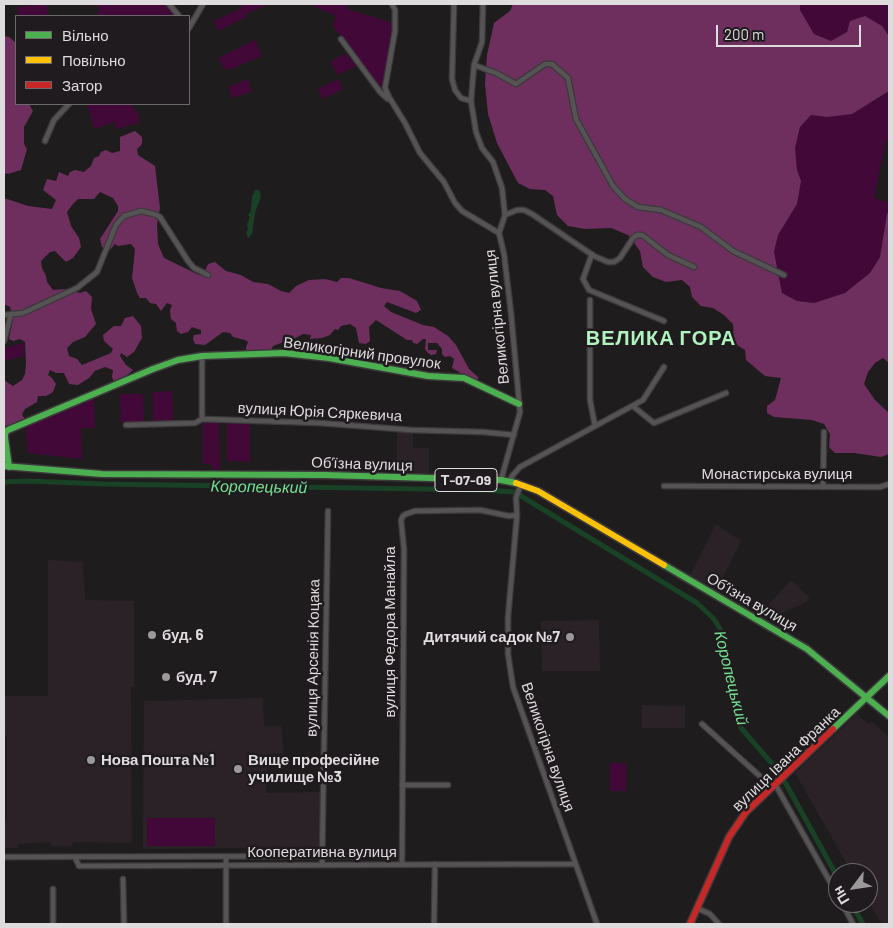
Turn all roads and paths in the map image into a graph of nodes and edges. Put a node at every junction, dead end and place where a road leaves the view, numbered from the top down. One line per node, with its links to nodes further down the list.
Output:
1 (169, 4): 6 (street)
2 (203, 4): 7 (street)
3 (392, 4): 10 (street)
4 (454, 4): 11 (street)
5 (484, 4): 9 (street)
6 (179, 15)
7 (190, 25)
8 (341, 39): 10 (street)
9 (474, 65): 11 (street); 19 (street)
10 (391, 101): 15 (street, Великогірна вулиця)
11 (471, 101): 14 (street)
12 (68, 105): 13 (street)
13 (45, 141)
14 (505, 215): 15 (street); 16 (street)
15 (499, 233): 28 (street, Великогірна вулиця)
16 (592, 254): 17 (street); 23 (street)
17 (694, 267)
18 (208, 275): 21 (street)
19 (784, 275)
20 (590, 300): 32 (street)
21 (12, 314): 22 (street); 24 (street)
22 (4, 315)
23 (664, 321)
24 (4, 341)
25 (202, 356): 28 (main road, Великогірний провулок); 30 (street); 35 (main road, Великогірний провулок)
26 (664, 367): 29 (street)
27 (726, 393): 29 (street)
28 (518, 404): 34 (street, Великогірна вулиця)
29 (634, 407): 32 (street)
30 (202, 419): 31 (street, вулиця Юрія Сяркевича); 34 (street, вулиця Юрія Сяркевича)
31 (126, 425)
32 (595, 426): 37 (street)
33 (824, 432): 41 (street)
34 (514, 435): 36 (street, Великогірна вулиця)
35 (7, 466): 36 (main road, Обʼїзна вулиця / Т-07-09)
36 (501, 480): 37 (main road, Обʼїзна вулиця / Т-07-09)
37 (510, 481): 38 (main road, Обʼїзна вулиця / Т-07-09)
38 (521, 484): 43 (street, Великогірна вулиця); 45 (main road, Обʼїзна вулиця / Т-07-09)
39 (889, 484): 41 (street, Монастирська вулиця)
40 (664, 486): 41 (street, Монастирська вулиця)
41 (823, 487)
42 (328, 511): 55 (street, вулиця Арсенія Коцака)
43 (517, 515): 49 (street, вулиця Федора Манайла); 59 (street, Великогірна вулиця)
44 (889, 676): 45 (main road, вулиця Івана Франка)
45 (867, 697): 46 (main road, Т-07-09); 48 (main road, вулиця Івана Франка)
46 (889, 716)
47 (702, 724): 48 (street)
48 (775, 784): 61 (street); 64 (main road, вулиця Івана Франка)
49 (402, 785): 50 (street); 57 (street, вулиця Федора Манайла)
50 (448, 785)
51 (357, 856): 55 (street, Кооперативна вулиця)
52 (4, 857): 53 (street, Кооперативна вулиця)
53 (75, 857): 54 (street, Кооперативна вулиця); 60 (street, Кооперативна вулиця)
54 (226, 857): 55 (street, Кооперативна вулиця); 60 (street)
55 (322, 857): 56 (street, вулиця Арсенія Коцака)
56 (322, 864): 57 (street, Кооперативна вулиця); 60 (street, Кооперативна вулиця)
57 (402, 864): 58 (street, Кооперативна вулиця)
58 (435, 864): 59 (street, Кооперативна вулиця); 68 (street)
59 (574, 864): 69 (street, Великогірна вулиця)
60 (226, 865): 67 (street)
61 (828, 878)
62 (123, 880): 66 (street)
63 (53, 889): 65 (street)
64 (697, 908): 70 (main road, вулиця Івана Франка); 71 (street)
65 (53, 924)
66 (124, 924)
67 (226, 924)
68 (434, 924)
69 (596, 924)
70 (690, 924)
71 (719, 924)

